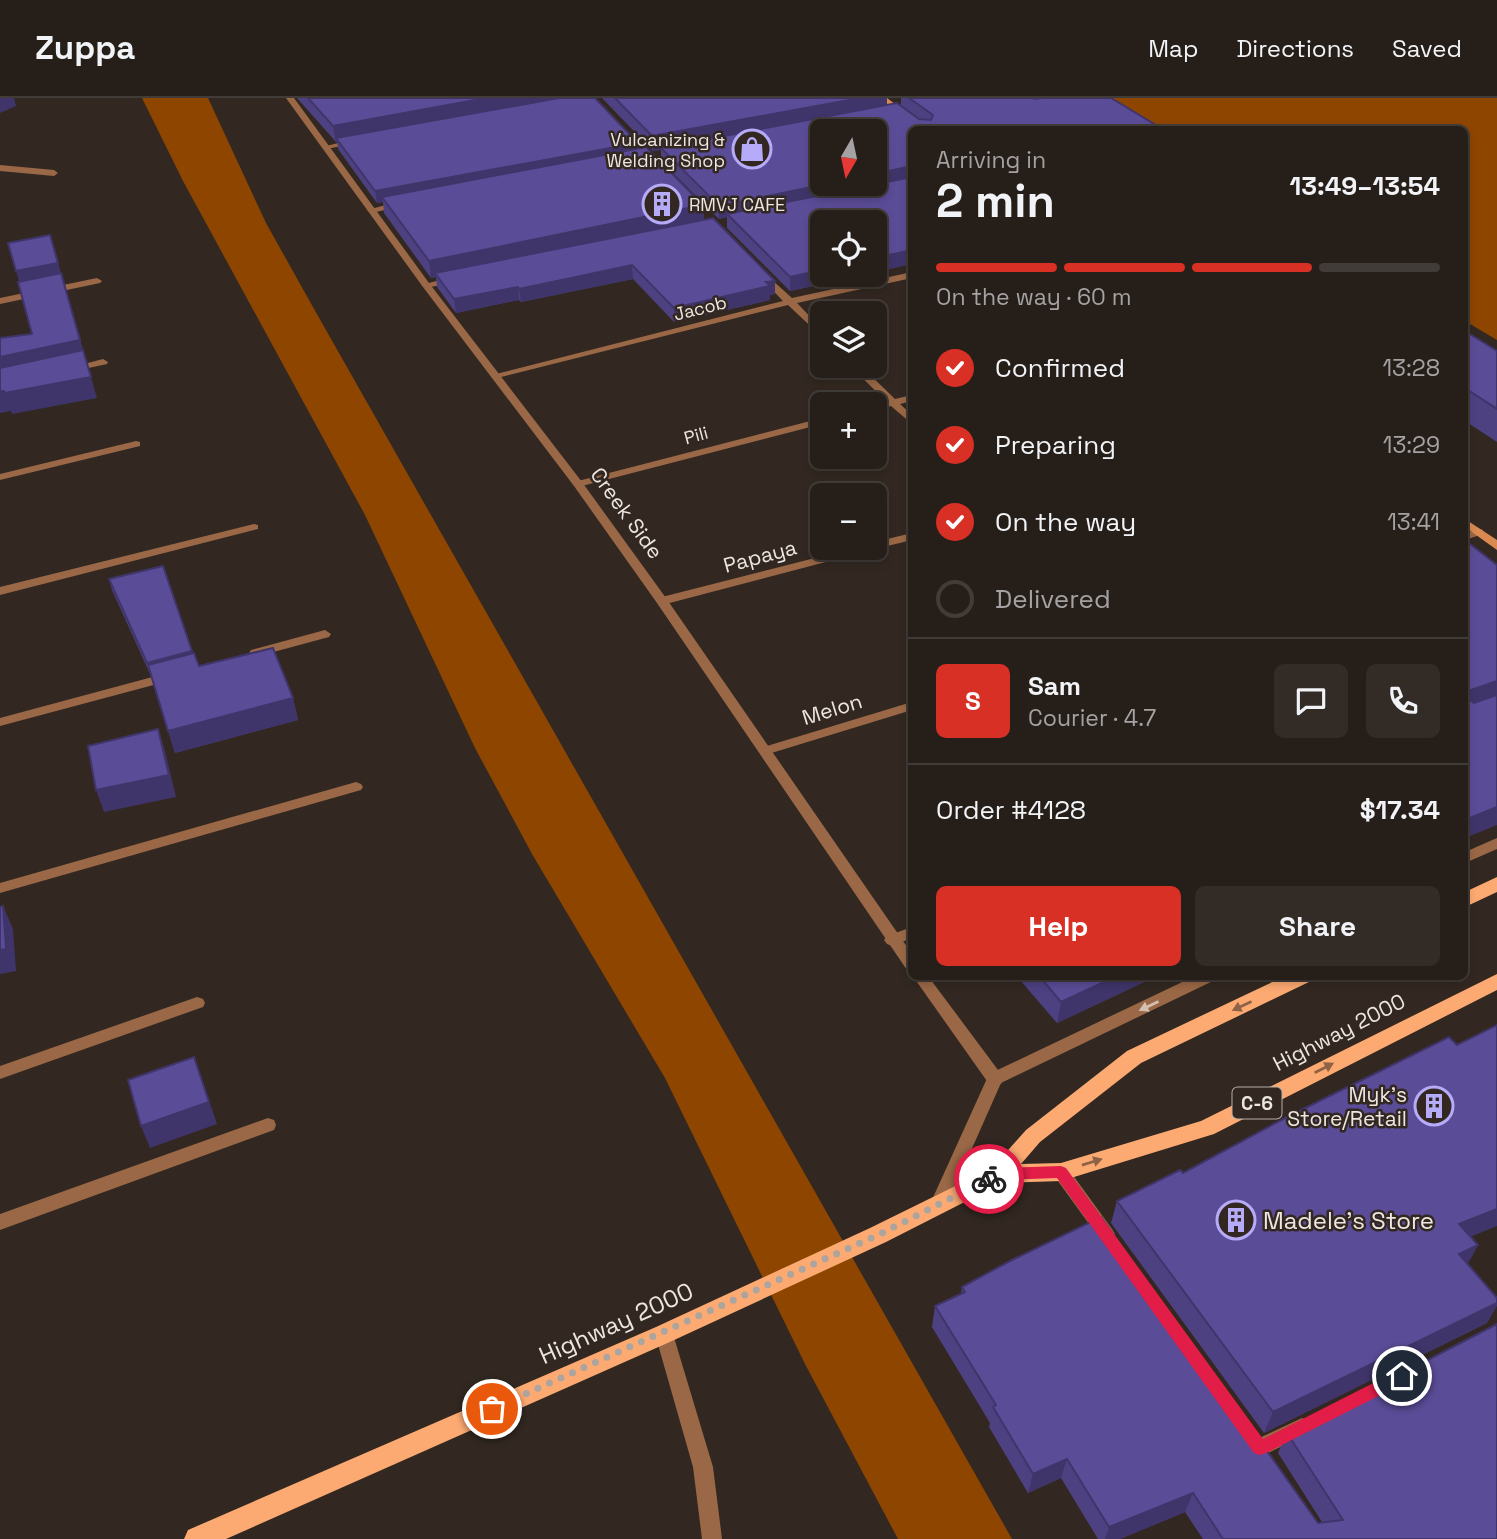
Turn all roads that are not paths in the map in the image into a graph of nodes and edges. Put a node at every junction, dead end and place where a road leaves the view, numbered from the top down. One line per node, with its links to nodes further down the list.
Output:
1 (289, 98): 7 (street, Creek Side)
2 (882, 98): 3 (main road)
3 (899, 110): 4 (street); 5 (main road)
4 (886, 113)
5 (921, 126)
6 (366, 139): 7 (street)
7 (326, 146): 11 (street, Creek Side)
8 (0, 168): 9 (street)
9 (54, 173)
10 (411, 202): 11 (street)
11 (371, 210): 16 (street, Creek Side)
12 (751, 263): 18 (street)
13 (467, 276): 16 (street)
14 (908, 276): 18 (street, Jacob)
15 (97, 281): 17 (street)
16 (426, 285): 22 (street, Creek Side)
17 (0, 301)
18 (789, 302): 19 (street); 22 (street, Jacob)
19 (810, 322)
20 (103, 362): 21 (street)
21 (64, 370)
22 (497, 376): 31 (street, Creek Side)
23 (867, 378): 25 (street)
24 (908, 399): 25 (street)
25 (892, 402): 26 (street); 27 (street)
26 (887, 403)
27 (908, 417)
28 (810, 424): 31 (street, Pili)
29 (136, 444): 30 (street)
30 (0, 477)
31 (578, 484): 41 (street, Creek Side)
32 (1468, 524): 34 (main road)
33 (254, 527): 40 (street)
34 (1479, 532): 35 (street); 38 (main road)
35 (1468, 536)
36 (908, 537): 37 (street)
37 (887, 543)
38 (1497, 545)
39 (821, 560): 41 (street, Papaya)
40 (0, 591)
41 (662, 601): 47 (street, Creek Side)
42 (325, 634): 43 (street)
43 (247, 655)
44 (182, 673): 46 (street)
45 (908, 707): 47 (street, Melon)
46 (0, 722)
47 (765, 751): 55 (street, Creek Side)
48 (356, 786): 52 (street)
49 (1497, 844): 50 (street)
50 (1468, 857)
51 (1497, 884): 53 (main road)
52 (0, 888)
53 (1468, 898)
54 (908, 934): 55 (street)
55 (892, 940): 56 (street, Creek Side)
56 (908, 961)
57 (922, 980): 63 (street)
58 (1202, 980): 63 (street, one-way to 63)
59 (1296, 980): 66 (main road, Highway 2000 / C-6, one-way to 66)
60 (1497, 981): 65 (main road, Highway 2000 / C-6, one-way to 60)
61 (197, 1003): 62 (street)
62 (0, 1073)
63 (995, 1079): 67 (street)
64 (268, 1125): 68 (street)
65 (1061, 1172): 66 (main road, Highway 2000 / C-6); 69 (street)
66 (1000, 1174): 67 (main road, Highway 2000 / C-6)
67 (940, 1202): 70 (main road, Highway 2000 / C-6)
68 (0, 1222)
69 (1116, 1249)
70 (664, 1334): 73 (main road, Highway 2000 / C-6); 74 (street)
71 (1322, 1416): 72 (street)
72 (1260, 1448)
73 (197, 1539)
74 (712, 1539)

